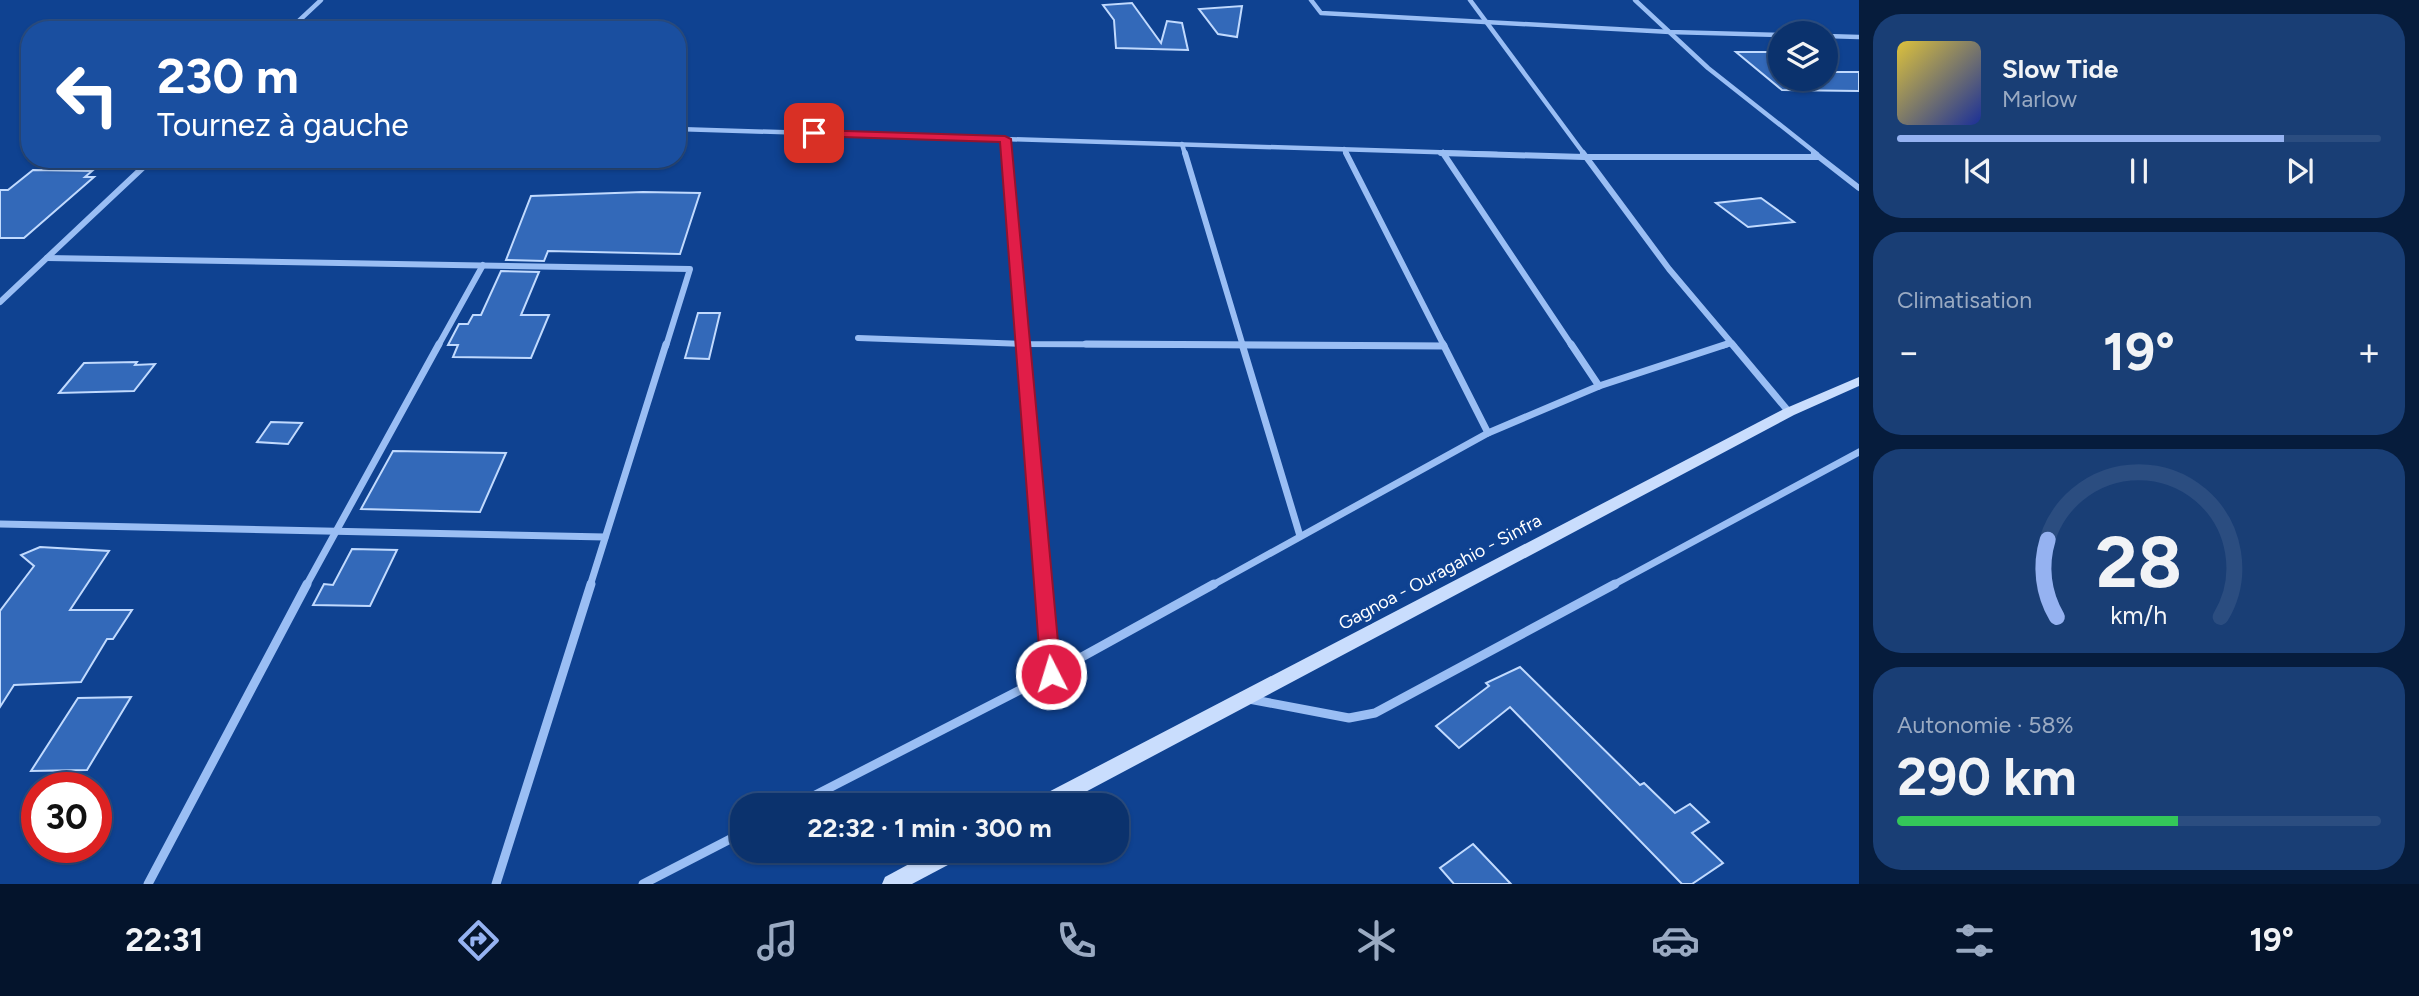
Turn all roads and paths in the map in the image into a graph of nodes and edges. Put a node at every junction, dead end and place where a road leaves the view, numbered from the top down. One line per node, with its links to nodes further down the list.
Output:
1 (321, 0): 5 (street)
2 (1311, 0): 6 (street)
3 (1470, 0): 6 (street)
4 (1634, 0): 7 (street)
5 (299, 21)
6 (1489, 23): 7 (street); 17 (street)
7 (1670, 32): 8 (street); 16 (street)
8 (1768, 35)
9 (1838, 36): 10 (street)
10 (1859, 37)
11 (686, 129): 12 (street)
12 (1005, 139): 13 (street); 25 (street)
13 (1182, 144): 14 (street); 26 (street)
14 (1344, 149): 15 (street); 27 (street)
15 (1443, 152): 17 (street); 29 (street)
16 (1818, 156): 17 (street); 19 (street)
17 (1584, 157): 24 (street)
18 (142, 168): 20 (street)
19 (1859, 188)
20 (47, 258): 21 (street); 22 (street)
21 (483, 265): 34 (street); 36 (street)
22 (0, 302)
23 (858, 338): 25 (street)
24 (1731, 343): 29 (street); 30 (street)
25 (1023, 344): 26 (street); 37 (street)
26 (1242, 344): 27 (street); 35 (street)
27 (1444, 346): 31 (street)
28 (1859, 381): 30 (main road, Gagnoa - Ouragahio - Sinfra)
29 (1599, 386): 31 (street)
30 (1789, 412): 38 (main road, Gagnoa - Ouragahio - Sinfra)
31 (1488, 433): 35 (street)
32 (1859, 452): 38 (street)
33 (0, 524): 34 (street)
34 (335, 530): 36 (street); 43 (street)
35 (1300, 536): 37 (street)
36 (606, 537): 44 (street)
37 (1051, 674): 39 (street)
38 (1245, 699): 40 (main road, Gagnoa - Ouragahio - Sinfra)
39 (819, 793)
40 (1065, 793)
41 (730, 839): 45 (street)
42 (932, 863): 46 (main road)
43 (148, 884)
44 (496, 884)
45 (643, 884)
46 (892, 884)

